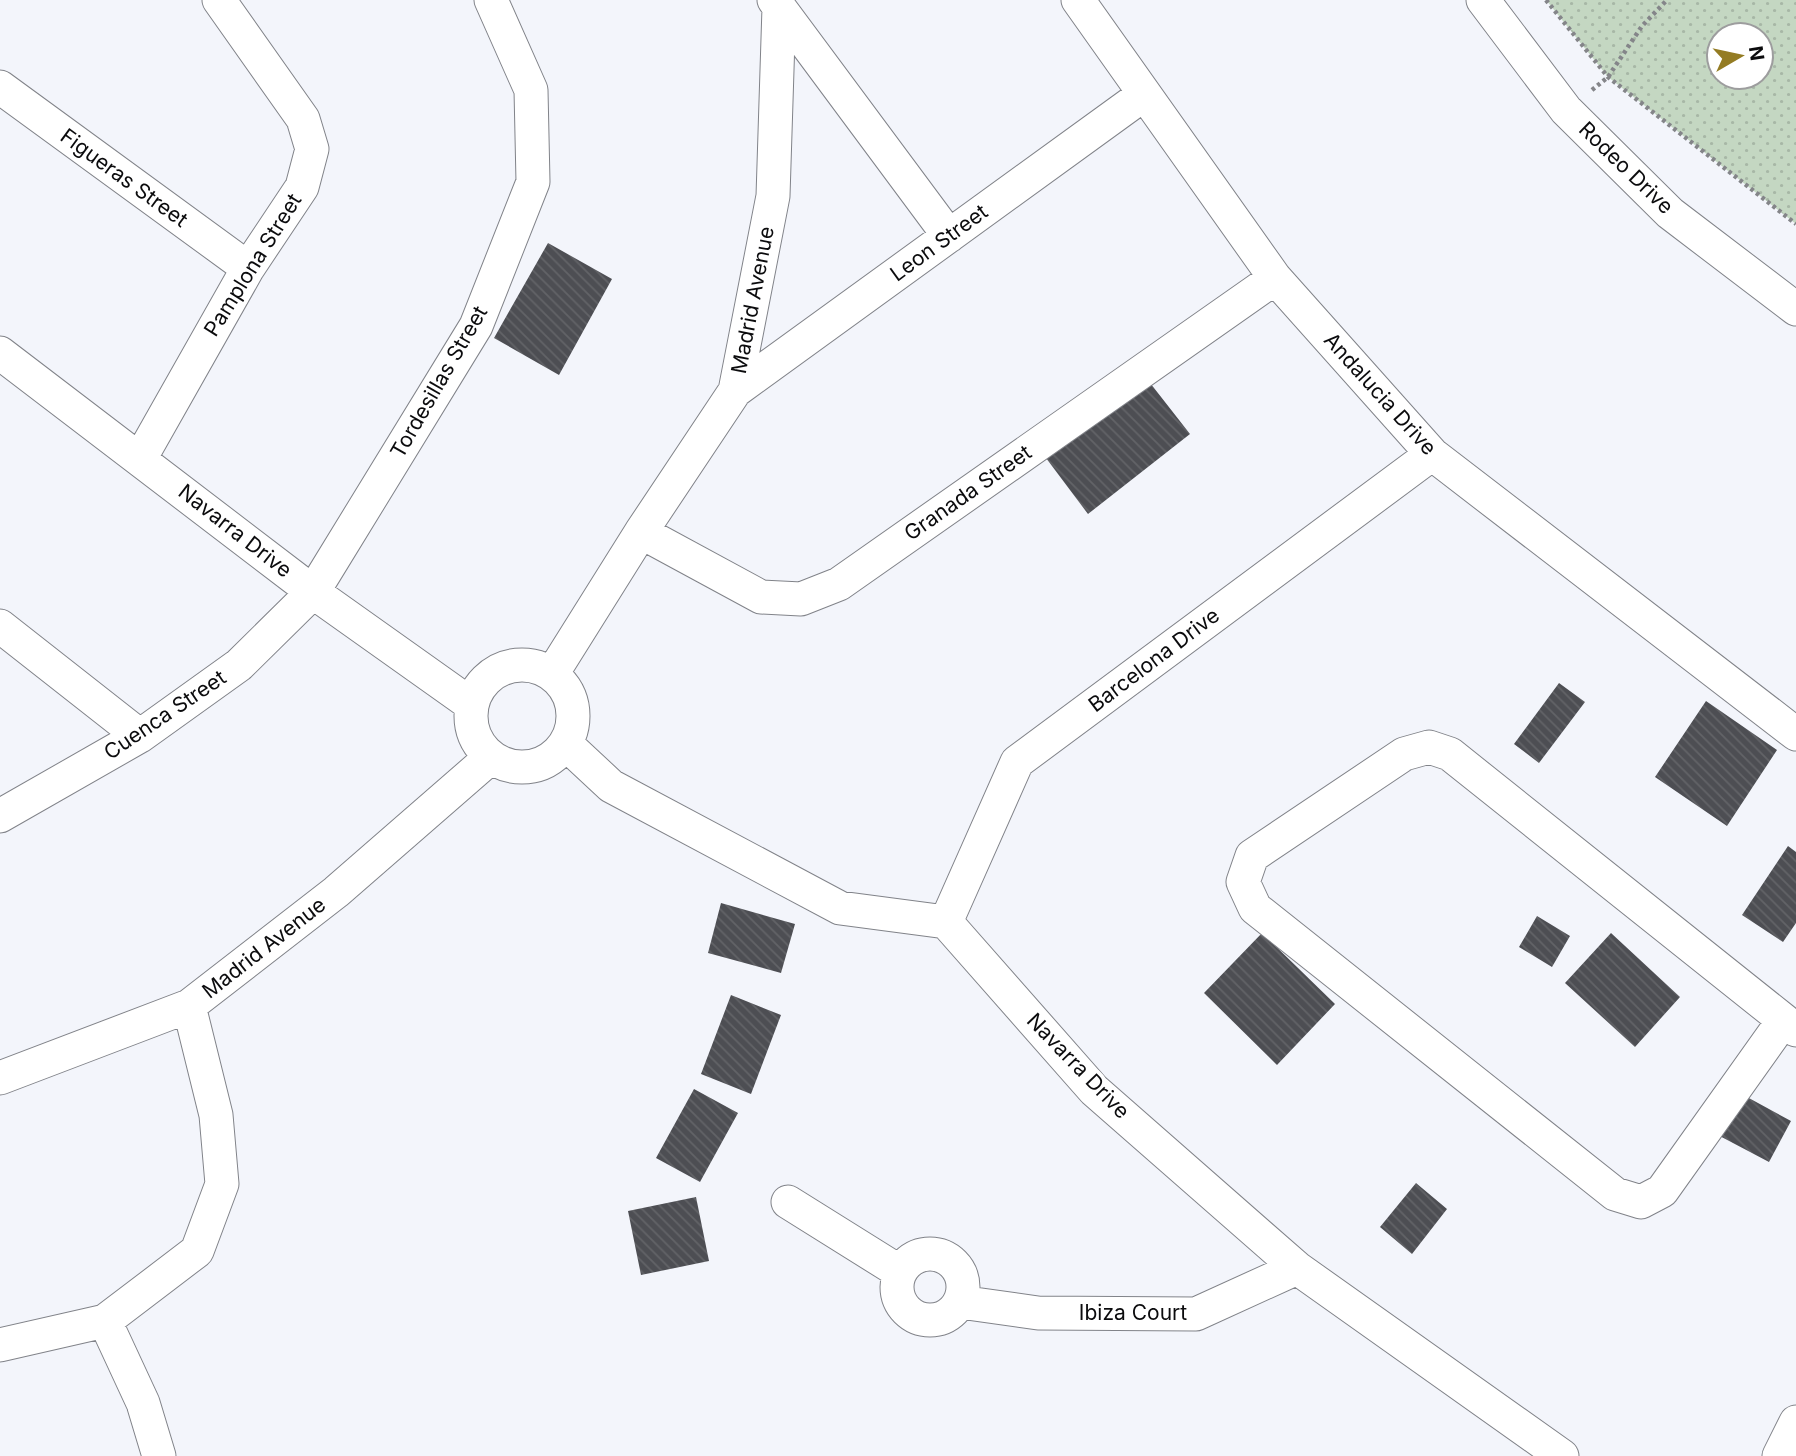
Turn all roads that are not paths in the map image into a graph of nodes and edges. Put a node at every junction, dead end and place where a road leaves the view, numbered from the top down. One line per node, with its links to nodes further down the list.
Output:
1 (219, 0): 9 (street, Pamplona Street)
2 (491, 0): 17 (street, Tordesillas Street)
3 (1078, 0): 7 (street, Andalucia Drive)
4 (1483, 0): 11 (street, Rodeo Drive)
5 (776, 4): 8 (street); 13 (street, Madrid Avenue)
6 (0, 87): 9 (street, Figueras Street)
7 (1143, 95): 8 (street, Leon Street); 10 (street, Andalucia Drive)
8 (949, 236): 13 (street, Leon Street)
9 (248, 268): 15 (street, Pamplona Street)
10 (1275, 278): 14 (street, Andalucia Drive); 16 (street, Granada Street)
11 (1796, 309)
12 (0, 353): 15 (street, Navarra Drive)
13 (735, 391): 16 (street, Madrid Avenue)
14 (1432, 454): 21 (street, Andalucia Drive); 26 (street, Barcelona Drive)
15 (140, 459): 17 (street, Navarra Drive)
16 (641, 532): 19 (street, Madrid Avenue)
17 (313, 592): 20 (street, Navarra Drive); 22 (street, Cuenca Street)
18 (0, 626): 22 (street)
19 (552, 674): 20 (street); 23 (street)
20 (472, 705): 24 (street)
21 (1796, 734)
22 (140, 736): 25 (street, Cuenca Street)
23 (566, 744): 24 (street); 26 (street)
24 (491, 757): 27 (street, Madrid Avenue)
25 (0, 816)
26 (946, 922): 31 (street, Navarra Drive)
27 (189, 1006): 29 (street, Madrid Avenue); 34 (street)
28 (1790, 1025): 28 (street)
29 (0, 1077)
30 (788, 1202): 32 (street)
31 (1297, 1268): 33 (street, Ibiza Court); 38 (street, Navarra Drive)
32 (900, 1272): 33 (street); 33 (street)
33 (960, 1301)
34 (105, 1321): 35 (street); 37 (street)
35 (0, 1345)
36 (1796, 1422): 39 (street)
37 (159, 1456)
38 (1562, 1456)
39 (1779, 1456)

